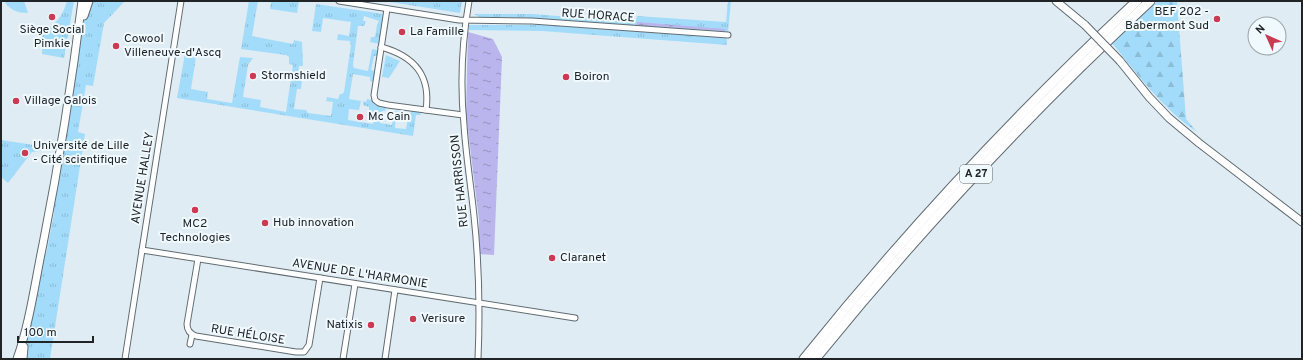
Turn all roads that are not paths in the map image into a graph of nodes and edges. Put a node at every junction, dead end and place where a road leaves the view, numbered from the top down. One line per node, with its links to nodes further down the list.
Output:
1 (82, 1): 12 (main road)
2 (89, 1): 12 (main road)
3 (181, 1): 17 (street, AVENUE HALLEY)
4 (339, 1): 9 (street, RUE HORACE)
5 (469, 1): 10 (street, RUE HARRISSON)
6 (1056, 1): 16 (main road, bridge)
7 (1137, 1): 33 (highway, A 27)
8 (1150, 1): 34 (highway, A 27)
9 (386, 9): 10 (street, RUE HORACE); 13 (street)
10 (466, 20): 11 (street, RUE HORACE); 15 (street, RUE HARRISSON)
11 (728, 35)
12 (78, 37): 24 (main road)
13 (381, 47): 14 (street); 14 (street)
14 (426, 110): 15 (street)
15 (463, 115): 22 (street, RUE HARRISSON)
16 (1302, 222)
17 (142, 250): 18 (street, AVENUE DE L'HARMONIE); 29 (street, AVENUE HALLEY)
18 (198, 259): 19 (street, AVENUE DE L'HARMONIE); 25 (street)
19 (320, 278): 20 (street, AVENUE DE L'HARMONIE); 25 (street, RUE HÉLOISE)
20 (355, 284): 21 (street, AVENUE DE L'HARMONIE); 30 (street)
21 (395, 290): 22 (street, AVENUE DE L'HARMONIE); 31 (street)
22 (478, 303): 23 (street, AVENUE DE L'HARMONIE); 32 (street, RUE HARRISSON)
23 (575, 318)
24 (25, 333): 27 (main road); 28 (main road)
25 (192, 335): 26 (street)
26 (190, 344)
27 (17, 359)
28 (23, 359)
29 (125, 359)
30 (343, 359)
31 (385, 359)
32 (478, 359)
33 (804, 359)
34 (815, 359)

